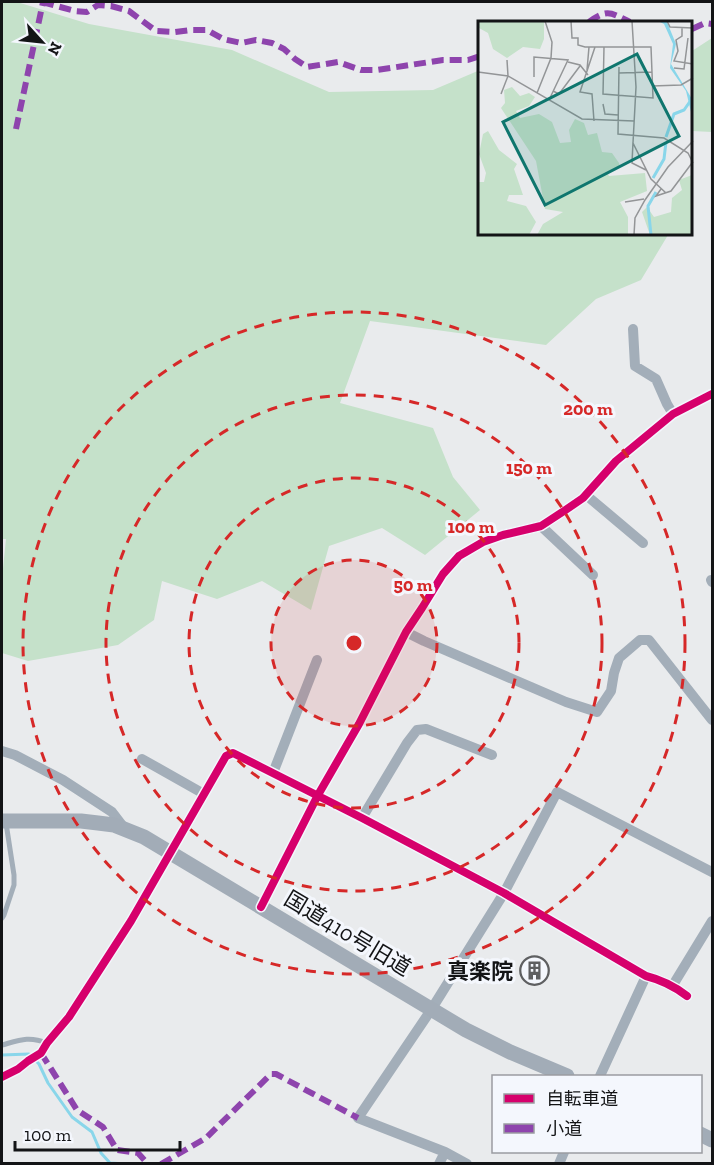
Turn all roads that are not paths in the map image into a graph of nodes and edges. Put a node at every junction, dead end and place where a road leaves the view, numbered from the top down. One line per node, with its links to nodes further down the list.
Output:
1 (633, 329): 3 (street)
2 (711, 399): 3 (street)
3 (673, 414): 4 (street)
4 (586, 495): 5 (street); 6 (street)
5 (541, 526): 7 (street); 8 (street)
6 (643, 543)
7 (593, 575)
8 (406, 632): 10 (street); 16 (street)
9 (317, 660): 14 (street)
10 (712, 720)
11 (2, 751): 19 (street)
12 (492, 755): 17 (street)
13 (142, 759): 15 (street)
14 (273, 773): 15 (street); 16 (street)
15 (204, 794): 20 (street)
16 (318, 795): 17 (street); 23 (street)
17 (362, 818): 22 (street)
18 (3, 821): 19 (street, 国道410号旧道); 24 (lane)
19 (125, 829): 20 (street, 国道410号旧道)
20 (171, 852): 23 (street, 国道410号旧道); 30 (street)
21 (712, 873): 22 (street)
22 (504, 893): 26 (street); 29 (street)
23 (261, 907): 29 (street, 国道410号旧道)
24 (2, 918)
25 (712, 921): 27 (street)
26 (646, 976): 27 (street); 33 (street)
27 (673, 985): 28 (street)
28 (687, 996)
29 (431, 1010): 32 (street, 国道410号旧道); 35 (street)
30 (47, 1043): 31 (lane); 34 (street)
31 (2, 1045)
32 (563, 1075)
33 (601, 1075)
34 (2, 1077)
35 (445, 1152): 36 (street); 37 (street)
36 (439, 1164)
37 (467, 1164)

